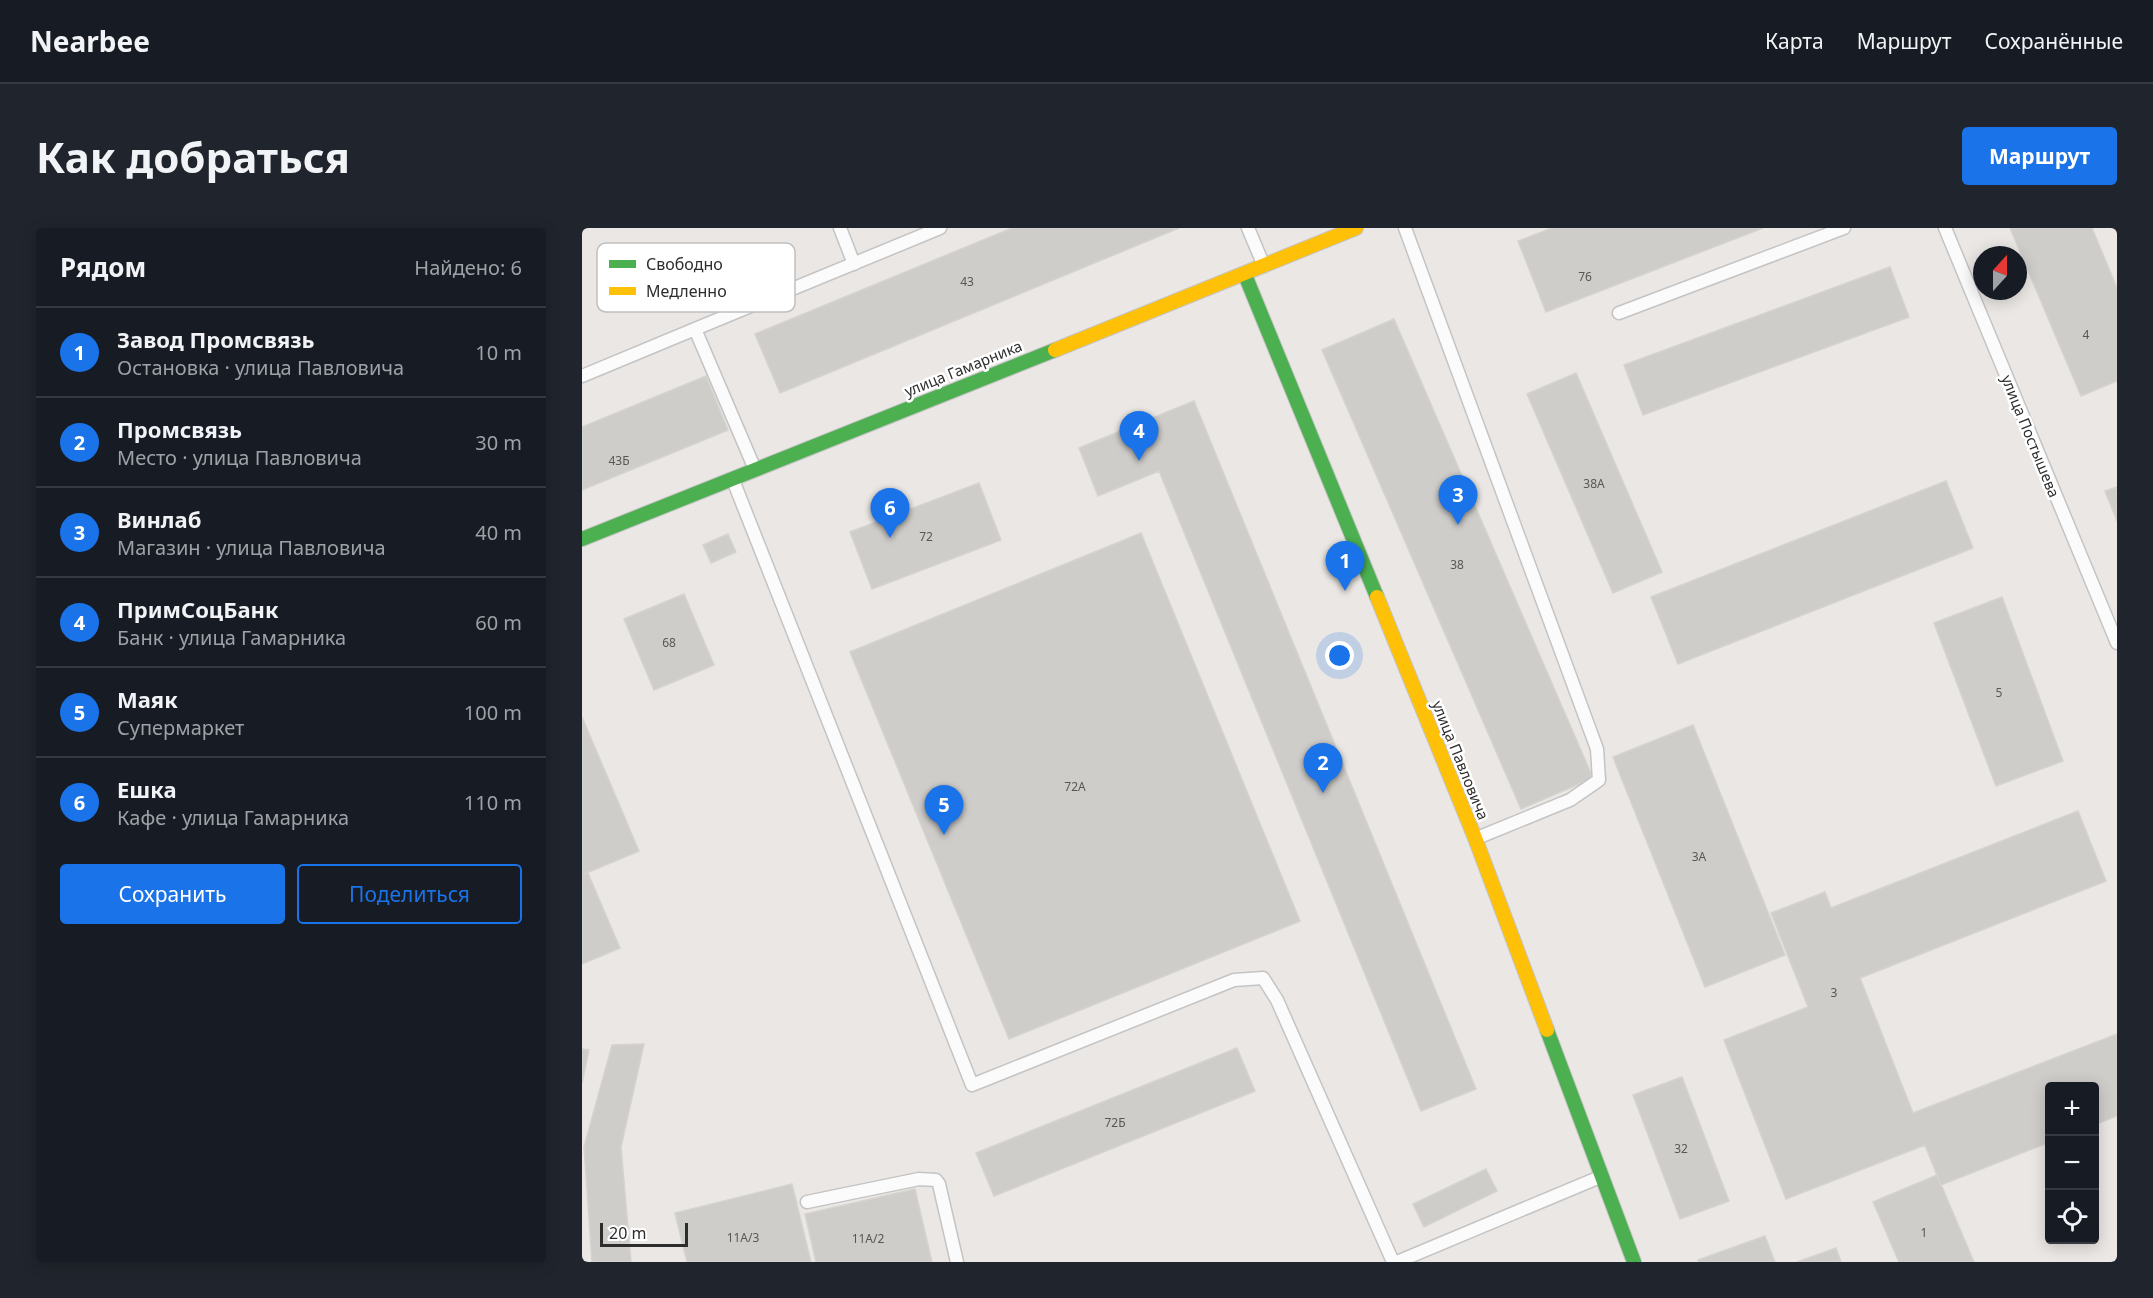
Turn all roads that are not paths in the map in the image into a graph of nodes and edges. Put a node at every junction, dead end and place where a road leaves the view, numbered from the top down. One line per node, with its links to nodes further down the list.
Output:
1 (840, 228): 8 (lane)
2 (940, 228): 8 (lane)
3 (1248, 228): 9 (lane)
4 (1356, 228): 9 (street, улица Гамарника)
5 (1405, 228): 20 (lane)
6 (1844, 228): 13 (lane)
7 (1945, 228): 19 (lane, улица Постышева)
8 (854, 264): 11 (lane)
9 (1264, 267): 10 (street, улица Гамарника)
10 (1245, 275): 16 (street, улица Гамарника); 20 (street, улица Павловича)
11 (795, 288)
12 (737, 312): 14 (lane)
13 (1619, 313)
14 (695, 329): 15 (lane); 16 (lane)
15 (582, 376)
16 (755, 468): 17 (street, улица Гамарника)
17 (733, 477): 18 (street, улица Гамарника); 24 (lane)
18 (582, 539)
19 (2117, 644)
20 (1476, 838): 21 (street, улица Павловича)
21 (1601, 1176): 24 (lane); 25 (street, улица Павловича)
22 (807, 1202): 23 (lane)
23 (957, 1262)
24 (1395, 1262)
25 (1634, 1262)

